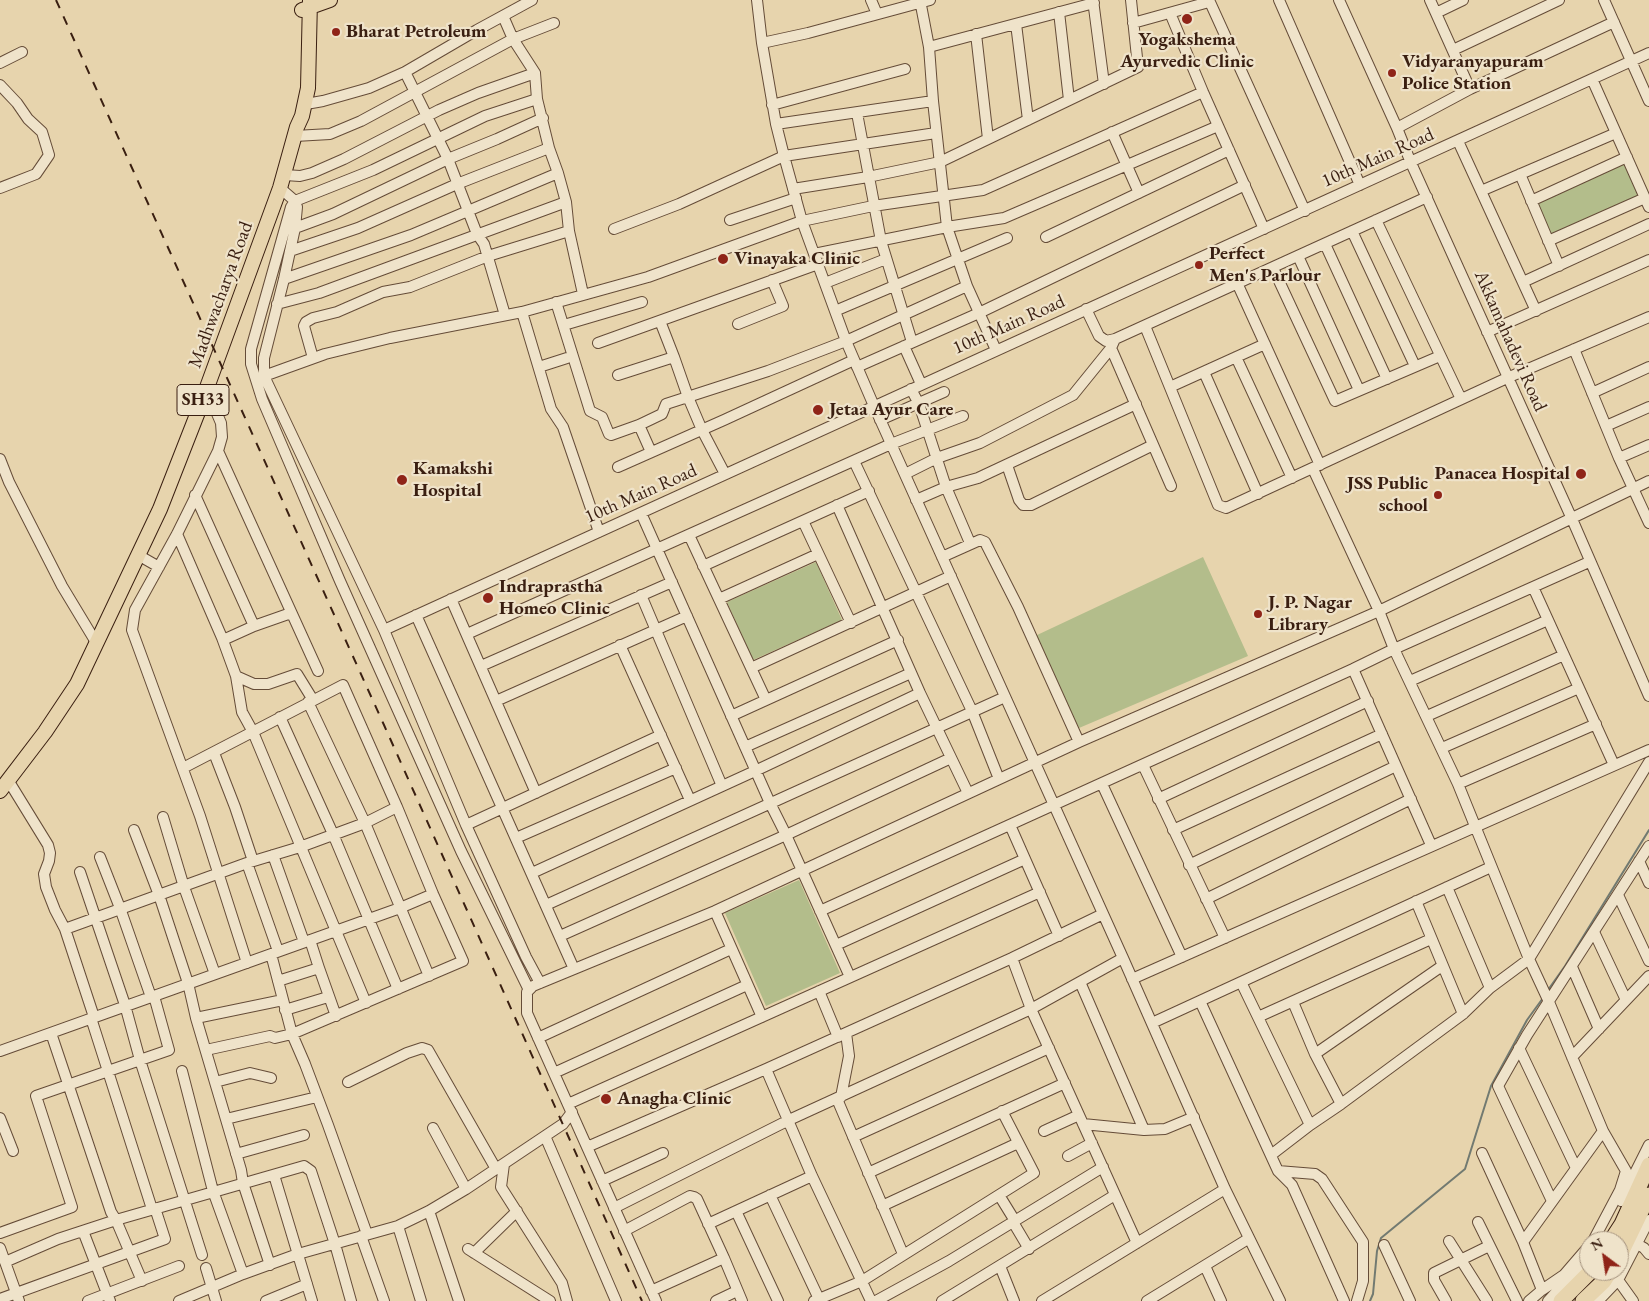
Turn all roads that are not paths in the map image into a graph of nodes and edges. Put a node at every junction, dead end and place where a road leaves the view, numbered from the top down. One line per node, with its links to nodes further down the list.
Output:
1 (330, 0): 15 (main road)
2 (532, 0): 20 (street)
3 (757, 0): 27 (street)
4 (871, 0): 19 (street)
5 (1131, 0): 21 (street)
6 (1279, 0): 78 (street)
7 (1339, 0): 55 (street, Akkamahadevi Road)
8 (1430, 0): 17 (street)
9 (1463, 0): 17 (street)
10 (1559, 0): 29 (street)
11 (1604, 0): 22 (street)
12 (924, 1): 19 (street); 28 (street)
13 (1209, 1): 18 (street); 91 (street)
14 (1093, 2): 16 (street); 38 (street)
15 (304, 4): 47 (main road, Madhwacharya Road / SH33); 56 (main road, Madhwacharya Road)
16 (1059, 12): 24 (street); 44 (street)
17 (1436, 12): 29 (street)
18 (1170, 13): 21 (street); 42 (street)
19 (877, 14): 27 (street)
20 (503, 16): 26 (street); 35 (street)
21 (1133, 22): 38 (street)
22 (1614, 22): 32 (street); 40 (street)
23 (554, 23): 26 (street)
24 (1016, 24): 25 (street); 52 (street)
25 (976, 34): 28 (street); 61 (street)
26 (513, 39): 36 (street); 41 (street)
27 (762, 43): 48 (street)
28 (929, 47): 45 (street)
29 (1453, 50): 40 (street)
30 (22, 52): 33 (street)
31 (1649, 53): 32 (street, 10th Main Road)
32 (1632, 61): 37 (street, 10th Main Road); 46 (street)
33 (0, 63)
34 (905, 69): 48 (street)
35 (405, 72): 41 (street); 47 (street)
36 (535, 73): 43 (street); 50 (street)
37 (1592, 79): 58 (street); 62 (street, 10th Main Road)
38 (1104, 84): 44 (street)
39 (0, 86): 79 (street)
40 (1470, 89): 55 (street)
41 (414, 92): 50 (street); 56 (street)
42 (1203, 92): 54 (street); 57 (street)
43 (538, 99): 51 (street); 60 (street)
44 (1069, 100): 52 (street)
45 (933, 101): 49 (street); 59 (street)
46 (1649, 101)
47 (306, 104): 56 (main road, Madhwacharya Road / SH33)
48 (772, 105): 53 (street)
49 (856, 113): 53 (street); 63 (street)
50 (428, 116): 60 (street); 75 (street)
51 (543, 118): 64 (street); 68 (street)
52 (1028, 120): 61 (street)
53 (776, 124): 66 (street)
54 (1218, 126): 65 (street); 71 (street)
55 (1398, 128): 70 (street, Akkamahadevi Road)
56 (296, 131): 75 (main road, Madhwacharya Road / SH33)
57 (1112, 132): 71 (street); 83 (street)
58 (1616, 132): 67 (street); 73 (street)
59 (936, 133): 63 (street); 69 (street)
60 (438, 139): 68 (street); 85 (street)
61 (988, 139): 69 (street)
62 (1458, 141): 70 (street, 10th Main Road); 80 (street)
63 (863, 144): 66 (street); 74 (street)
64 (549, 148): 72 (street); 76 (street)
65 (1229, 150): 77 (street); 81 (street)
66 (784, 156): 82 (street); 98 (street)
67 (1627, 157): 86 (street); 88 (street)
68 (448, 159): 76 (street); 97 (street)
69 (940, 162): 74 (street); 83 (street)
70 (1410, 163): 78 (street, 10th Main Road); 84 (street, Akkamahadevi Road)
71 (1127, 166): 81 (street); 96 (street)
72 (558, 173): 87 (street); 90 (street)
73 (1520, 174): 80 (street); 86 (street)
74 (868, 177): 82 (street); 89 (street)
75 (283, 182): 85 (street); 168 (main road, Madhwacharya Road / SH33)
76 (458, 184): 90 (street); 108 (street)
77 (1245, 185): 99 (street); 132 (street)
78 (1360, 185): 91 (street, 10th Main Road)
79 (0, 188)
80 (1481, 191): 120 (street)
81 (1138, 193): 103 (street)
82 (794, 194): 92 (street); 94 (street)
83 (944, 196): 89 (street); 96 (street)
84 (1427, 197): 93 (street); 140 (street, Akkamahadevi Road)
85 (294, 201): 97 (street); 371 (street)
86 (1531, 201): 106 (street)
87 (566, 202): 100 (street); 102 (street)
88 (1647, 202): 106 (street)
89 (873, 206): 94 (street); 105 (street)
90 (468, 211): 102 (street); 117 (street)
91 (1304, 211): 99 (street, 10th Main Road)
92 (730, 220)
93 (1376, 220): 101 (street); 148 (street)
94 (802, 221): 111 (street); 124 (street)
95 (1649, 224): 115 (street)
96 (947, 227): 105 (street); 113 (street)
97 (295, 228): 108 (street)
98 (614, 228)
99 (1264, 229): 128 (street, 10th Main Road)
100 (569, 231): 109 (street); 124 (street)
101 (1352, 231): 107 (street); 154 (street)
102 (477, 234): 109 (street); 127 (street)
103 (1046, 237)
104 (1007, 238): 113 (street)
105 (881, 240): 111 (street); 112 (street)
106 (1548, 241): 115 (street)
107 (1325, 244): 110 (street); 161 (street)
108 (290, 251): 117 (street)
109 (488, 256): 133 (street); 151 (street)
110 (1298, 256): 116 (street); 165 (street)
111 (816, 259): 118 (street); 119 (street)
112 (886, 259): 119 (street); 122 (street)
113 (958, 260): 122 (street); 123 (street)
114 (1649, 260): 130 (street)
115 (1559, 266): 120 (street)
116 (1273, 268): 121 (street); 165 (street)
117 (284, 279): 127 (street)
118 (772, 280): 136 (street); 137 (street)
119 (825, 282): 129 (street)
120 (1523, 282): 130 (street)
121 (1238, 284): 139 (street); 145 (street)
122 (894, 286): 129 (street); 134 (street)
123 (967, 286): 132 (street); 134 (street)
124 (583, 294): 125 (street)
125 (556, 302): 131 (street); 138 (street)
126 (642, 302): 138 (street)
127 (278, 304): 159 (street)
128 (1086, 309): 143 (street); 147 (street, 10th Main Road)
129 (835, 311): 141 (street)
130 (1536, 311): 140 (street)
131 (522, 312): 133 (street); 155 (street)
132 (979, 313): 144 (street); 147 (street)
133 (505, 315): 151 (street)
134 (903, 316): 141 (street); 144 (street)
135 (1649, 316): 146 (street)
136 (660, 321): 142 (street); 149 (street)
137 (738, 324)
138 (564, 325): 177 (street)
139 (1145, 326): 143 (street); 163 (street)
140 (1487, 332): 160 (street, Akkamahadevi Road)
141 (846, 341): 153 (street); 169 (street)
142 (598, 343)
143 (1113, 343): 172 (street); 186 (street)
144 (908, 344): 153 (street); 162 (street)
145 (1265, 344): 150 (street); 192 (street)
146 (1574, 349): 160 (street); 167 (street)
147 (996, 350): 162 (street, 10th Main Road)
148 (1440, 356): 154 (street); 170 (street)
149 (674, 357): 158 (street); 169 (street)
150 (1236, 357): 157 (street); 195 (street)
151 (313, 358): 159 (street)
152 (567, 358): 155 (street)
153 (855, 364): 173 (street); 179 (street)
154 (1415, 366): 161 (street)
155 (539, 367): 209 (street)
156 (1649, 367): 167 (street)
157 (1204, 372): 163 (street); 202 (street)
158 (618, 375)
159 (264, 376): 235 (street)
160 (1507, 378): 170 (street); 206 (street, Akkamahadevi Road)
161 (1387, 379): 165 (street)
162 (921, 384): 164 (street, 10th Main Road)
163 (1170, 387): 202 (street)
164 (911, 389): 171 (street); 173 (street, 10th Main Road)
165 (1358, 390)
166 (944, 392): 171 (street)
167 (1592, 393): 178 (street)
168 (205, 395): 184 (street); 215 (main road, Madhwacharya Road / SH33)
169 (688, 397): 177 (street); 179 (street)
170 (1461, 399): 192 (street)
171 (918, 404): 176 (street); 180 (street)
172 (1136, 404): 182 (street); 190 (street)
173 (874, 406): 176 (street); 193 (street, 10th Main Road)
174 (1649, 407): 178 (street)
175 (962, 416): 180 (street)
176 (880, 420): 181 (street)
177 (639, 426): 185 (street)
178 (1606, 426): 187 (street)
179 (702, 430): 185 (street); 193 (street)
180 (927, 431): 181 (street); 186 (street)
181 (891, 444): 189 (street); 194 (street)
182 (1153, 445): 190 (street); 197 (street)
183 (1649, 445): 187 (street)
184 (218, 451): 201 (street); 229 (street)
185 (651, 452): 191 (street)
186 (937, 458): 194 (street); 198 (street)
187 (1619, 458): 199 (street)
188 (0, 459): 240 (street)
189 (854, 461): 200 (street); 211 (street)
190 (1007, 465): 198 (street)
191 (618, 467)
192 (1316, 467): 195 (street); 228 (street)
193 (725, 474): 205 (street, 10th Main Road)
194 (905, 474): 203 (street)
195 (1292, 478): 202 (street)
196 (1649, 481): 199 (street)
197 (1171, 486)
198 (946, 487): 203 (street); 212 (street)
199 (1633, 488): 206 (street); 208 (street)
200 (869, 490): 204 (street); 223 (street)
201 (196, 494): 210 (street); 234 (street)
202 (1258, 494)
203 (916, 500): 216 (street)
204 (837, 505): 207 (street); 227 (street)
205 (641, 513): 209 (street, 10th Main Road); 213 (street)
206 (1572, 519): 217 (street, Akkamahadevi Road); 228 (street)
207 (803, 520): 214 (street); 218 (street)
208 (1649, 523)
209 (599, 532): 225 (street, 10th Main Road)
210 (177, 534): 219 (street); 238 (street)
211 (688, 535): 213 (street); 218 (street)
212 (970, 544): 216 (street); 268 (street)
213 (657, 549): 221 (street); 237 (street)
214 (818, 554): 226 (street); 233 (street)
215 (138, 555): 219 (street); 240 (main road, Madhwacharya Road / SH33)
216 (942, 557): 220 (street)
217 (1590, 562): 222 (street); 253 (street, Akkamahadevi Road)
218 (703, 566): 226 (street)
219 (159, 567): 279 (street)
220 (951, 576): 223 (street); 254 (street)
221 (672, 582): 224 (street); 231 (street)
222 (1533, 588): 232 (street); 242 (street)
223 (916, 593): 227 (street); 259 (street)
224 (641, 596): 236 (street); 244 (street)
225 (451, 599): 230 (street, 10th Main Road); 237 (street)
226 (719, 600): 245 (street)
227 (884, 608): 233 (street); 239 (street)
228 (1379, 611): 242 (street); 268 (street)
229 (292, 613): 234 (street); 247 (street)
230 (416, 615): 235 (street, 10th Main Road); 295 (street)
231 (687, 616): 236 (street); 260 (street)
232 (1548, 620): 243 (street); 250 (street)
233 (850, 623): 245 (street)
234 (254, 626): 238 (street)
235 (384, 630): 298 (street)
236 (655, 630): 241 (street); 286 (street)
237 (466, 634): 244 (street)
238 (221, 636): 249 (street)
239 (898, 640): 248 (street); 255 (street)
240 (97, 644): 283 (main road, Madhwacharya Road / SH33)
241 (620, 645): 257 (street); 267 (street)
242 (1394, 649): 246 (street); 250 (street)
243 (1564, 654): 251 (street); 261 (street)
244 (481, 666): 257 (street)
245 (751, 668): 255 (street)
246 (1354, 669): 258 (street); 276 (street)
247 (318, 672)
248 (911, 673): 252 (street); 269 (street)
249 (236, 676): 256 (street); 265 (street)
250 (1410, 682): 261 (street)
251 (1579, 688): 263 (street); 270 (street)
252 (920, 694): 264 (street); 281 (street)
253 (1649, 696)
254 (1005, 697): 259 (street); 274 (street)
255 (766, 700): 260 (street)
256 (311, 701): 262 (street); 294 (street); 297 (street)
257 (496, 701): 287 (street)
258 (1368, 701): 266 (street); 289 (street)
259 (972, 711): 264 (street); 282 (street)
260 (731, 716): 269 (street)
261 (1427, 716): 270 (street)
262 (280, 717): 265 (street); 303 (street)
263 (1596, 724): 277 (street); 285 (street)
264 (936, 727): 273 (street); 292 (street)
265 (253, 732): 272 (street); 308 (street)
266 (1382, 734): 278 (street); 302 (street)
267 (661, 735): 280 (street); 287 (street)
268 (1079, 742): 274 (street)
269 (745, 747): 281 (street)
270 (1442, 748): 285 (street)
271 (1649, 750): 277 (street)
272 (214, 753): 279 (street); 313 (street)
273 (951, 758): 288 (street); 304 (street)
274 (1034, 762): 282 (street); 293 (street)
275 (1649, 762): 351 (street)
276 (1143, 765): 284 (street); 289 (street)
277 (1614, 765): 300 (street)
278 (1396, 766): 290 (street); 314 (street)
279 (183, 768): 319 (street)
280 (676, 768): 291 (street); 305 (street)
281 (755, 771): 286 (street); 292 (street)
282 (999, 779): 288 (street)
283 (3, 783): 337 (street)
284 (1102, 784): 293 (street); 348 (street)
285 (1458, 784): 300 (street)
286 (722, 786): 291 (street)
287 (536, 792): 295 (street)
288 (968, 793): 316 (street)
289 (1158, 799): 302 (street)
290 (1411, 799): 306 (street); 327 (street)
291 (690, 800): 318 (street)
292 (770, 804): 304 (street); 329 (street)
293 (1053, 806): 299 (street); 334 (street)
294 (398, 807): 297 (street); 324 (street)
295 (503, 809): 298 (street); 305 (street)
296 (163, 818): 321 (street)
297 (365, 823): 303 (street); 331 (street)
298 (466, 825): 364 (street)
299 (1010, 825): 311 (street); 333 (street)
300 (1475, 826): 306 (street); 315 (street)
301 (134, 830): 325 (street)
302 (1173, 830): 314 (street)
303 (333, 834): 308 (street); 336 (street)
304 (786, 835): 316 (street); 340 (street)
305 (516, 838): 318 (street)
306 (1431, 845): 342 (street)
307 (1649, 846): 312 (street)
308 (300, 847): 309 (street); 338 (street)
309 (273, 855): 313 (street); 344 (street)
310 (100, 857): 330 (street)
311 (1025, 859): 323 (street); 345 (street)
312 (1639, 861): 320 (street); 326 (street)
313 (250, 862): 319 (street); 347 (street)
314 (1189, 865): 327 (street)
315 (1491, 867): 322 (street); 351 (street)
316 (802, 871): 332 (street); 333 (street)
317 (80, 872): 335 (street)
318 (532, 873): 329 (street)
319 (219, 874): 321 (street); 353 (street)
320 (1649, 882)
321 (184, 887): 325 (street); 358 (street)
322 (1447, 887): 328 (street); 369 (street)
323 (1040, 892): 341 (street); 361 (street)
324 (433, 894): 331 (street); 359 (street)
325 (159, 895): 330 (street); 367 (street)
326 (1618, 895): 339 (street); 352 (street)
327 (1206, 899): 342 (street)
328 (1416, 901): 343 (street); 366 (street)
329 (546, 905): 340 (street)
330 (120, 908): 335 (street); 373 (street)
331 (400, 908): 336 (street); 359 (street)
332 (715, 911): 346 (street); 357 (street)
333 (820, 911): 345 (street)
334 (1103, 914): 341 (street); 350 (street)
335 (96, 918): 337 (street); 380 (street)
336 (368, 919): 338 (street); 370 (street)
337 (66, 929): 387 (street)
338 (336, 931): 344 (street); 379 (street)
339 (1594, 932): 355 (street); 376 (street)
340 (560, 936): 357 (street)
341 (1059, 936): 349 (street)
342 (1224, 938): 348 (street)
343 (1431, 939): 354 (street); 378 (street)
344 (307, 941): 347 (street); 356 (street)
345 (836, 945): 361 (street)
346 (731, 950): 368 (street); 394 (street)
347 (274, 953): 353 (street); 363 (street)
348 (1182, 957): 362 (street)
349 (1012, 958): 382 (street); 393 (street)
350 (1123, 958): 362 (street); 365 (street)
351 (1528, 959): 369 (street); 375 (street)
352 (1649, 960)
353 (247, 962): 358 (street)
354 (1442, 966): 383 (street); 399 (street)
355 (1572, 967): 375 (street); 390 (street)
356 (319, 968): 363 (street); 374 (street)
357 (574, 969): 364 (street)
358 (215, 974): 367 (street)
359 (429, 976): 370 (street)
360 (1649, 976): 376 (street)
361 (850, 977): 372 (street)
362 (1132, 979): 389 (street)
363 (278, 981): 381 (street)
364 (540, 982): 371 (street)
365 (1080, 982): 382 (street); 423 (street)
366 (1241, 982): 377 (street); 386 (street)
367 (188, 984): 373 (street); 388 (street)
368 (747, 985): 385 (street); 405 (street)
369 (1490, 988): 383 (street)
370 (398, 989): 379 (street)
371 (529, 990): 394 (street)
372 (819, 991): 385 (street); 393 (street)
373 (152, 996): 380 (street); 401 (street)
374 (328, 997): 381 (street); 384 (street)
375 (1546, 997): 396 (street); 400 (street)
376 (1626, 1000): 390 (street)
377 (1200, 1001): 389 (street); 437 (street)
378 (1293, 1002): 386 (street); 399 (street)
379 (366, 1003): 384 (street)
380 (125, 1005): 387 (street); 401 (street)
381 (284, 1005): 388 (street); 392 (street)
382 (1031, 1009): 395 (street); 412 (street)
383 (1463, 1014): 413 (street)
384 (336, 1016): 392 (street)
385 (762, 1017): 414 (street)
386 (1258, 1017): 421 (street)
387 (92, 1018): 391 (street); 403 (street)
388 (196, 1018): 397 (street)
389 (1152, 1023): 416 (street)
390 (1599, 1028): 400 (street)
391 (51, 1033): 398 (street); 410 (street)
392 (292, 1034): 397 (street); 411 (street)
393 (842, 1035): 402 (street); 412 (street)
394 (538, 1038): 405 (street)
395 (1049, 1048): 409 (street); 428 (street)
396 (1519, 1048): 442 (street); 457 (street)
397 (206, 1050): 407 (street)
398 (0, 1051)
399 (1315, 1054): 413 (street)
400 (1572, 1057): 424 (street)
401 (140, 1060): 403 (street); 456 (street)
402 (766, 1070): 419 (street); 432 (street)
403 (108, 1071): 410 (street); 460 (street)
404 (182, 1072): 451 (street)
405 (554, 1073): 414 (street)
406 (271, 1078): 407 (street)
407 (215, 1082): 418 (street)
408 (348, 1082): 440 (street)
409 (1065, 1083): 415 (street); 420 (street)
410 (67, 1084): 464 (street); 475 (street)
411 (317, 1097): 418 (street); 476 (street)
412 (839, 1098): 419 (street); 428 (street)
413 (1341, 1104): 421 (street)
414 (570, 1108): 427 (street); 432 (street)
415 (1002, 1111): 429 (street); 444 (street)
416 (1194, 1117): 423 (street); 450 (street)
417 (0, 1118): 433 (street)
418 (226, 1118): 436 (street)
419 (789, 1120): 446 (street); 459 (street)
420 (1081, 1120): 423 (street); 425 (street); 430 (street)
421 (1310, 1125): 437 (street)
422 (433, 1128): 449 (street)
423 (1144, 1130)
424 (1603, 1130): 442 (street); 472 (street)
425 (1044, 1131)
426 (304, 1135): 436 (street)
427 (545, 1136): 440 (street); 533 (street)
428 (853, 1137): 444 (street)
429 (1018, 1143): 453 (street); 458 (street)
430 (1092, 1143): 438 (street); 441 (street)
431 (1649, 1146): 473 (street)
432 (587, 1148): 447 (street)
433 (12, 1150)
434 (663, 1153): 447 (street)
435 (1482, 1153): 480 (street)
436 (236, 1154): 448 (street)
437 (1271, 1155): 443 (street)
438 (1068, 1156)
439 (1649, 1165): 474 (highway)
440 (500, 1166): 449 (street); 462 (street)
441 (1103, 1167): 454 (street); 466 (street)
442 (1576, 1168): 457 (street)
443 (1278, 1171): 546 (street); 547 (street)
444 (868, 1173): 458 (street)
445 (274, 1175): 448 (street); 481 (street); 490 (street)
446 (812, 1176): 452 (street); 507 (street)
447 (602, 1181): 459 (street)
448 (243, 1183): 451 (street); 499 (street)
449 (466, 1189): 461 (street)
450 (1225, 1189): 478 (street); 482 (street)
451 (213, 1191): 456 (street); 505 (street)
452 (770, 1195): 463 (street); 521 (street)
453 (999, 1195): 466 (street); 491 (street)
454 (1115, 1195): 482 (street); 487 (street)
455 (1649, 1195): 477 (highway)
456 (184, 1200): 460 (street); 489 (street)
457 (1552, 1201): 480 (street)
458 (882, 1206): 491 (street)
459 (614, 1208): 471 (street)
460 (154, 1209): 464 (street); 488 (street)
461 (429, 1211): 469 (street); 530 (street)
462 (517, 1211): 531 (street); 532 (street)
463 (736, 1211): 468 (street); 537 (street)
464 (116, 1220): 470 (street); 488 (street)
465 (1649, 1220): 483 (street)
466 (1014, 1222): 487 (street); 539 (street)
467 (1478, 1222): 485 (street)
468 (708, 1224): 471 (street); 494 (street)
469 (398, 1226): 476 (street); 529 (street)
470 (83, 1231): 497 (street); 498 (street)
471 (624, 1231): 515 (street)
472 (1598, 1231)
473 (1604, 1231)
474 (1617, 1231)
475 (0, 1233)
476 (364, 1235): 481 (street); 528 (street)
477 (1629, 1236)
478 (1248, 1239): 502 (street); 545 (street)
479 (1449, 1241): 496 (street)
480 (1523, 1242): 514 (street)
481 (335, 1244): 490 (street); 527 (street)
482 (1137, 1244): 542 (street)
483 (1637, 1244): 492 (street); 493 (street)
484 (1384, 1245): 548 (street)
485 (1490, 1246): 496 (street); 551 (street)
486 (0, 1248): 497 (street)
487 (1029, 1248): 501 (street)
488 (130, 1251): 498 (street); 506 (street)
489 (202, 1254)
490 (298, 1254): 499 (street); 512 (street)
491 (903, 1254): 507 (street)
492 (1649, 1254)
493 (1629, 1255)
494 (724, 1258): 515 (street); 516 (street)
495 (1579, 1258): 514 (street)
496 (1462, 1260): 549 (street); 550 (street)
497 (5, 1262): 517 (street)
498 (95, 1264): 517 (street); 518 (street)
499 (270, 1264): 505 (street)
500 (179, 1266): 506 (street)
501 (1000, 1266): 540 (street); 541 (street)
502 (1205, 1266): 519 (street); 544 (street)
503 (1579, 1267): 553 (street)
504 (206, 1268): 513 (street)
505 (243, 1274): 513 (street)
506 (142, 1280): 518 (street)
507 (862, 1281): 521 (street); 538 (street)
508 (1581, 1281): 554 (highway)
509 (1604, 1281): 555 (highway)
510 (1610, 1281): 556 (street)
511 (1619, 1281): 557 (street)
512 (307, 1284): 525 (street); 526 (street)
513 (212, 1287): 523 (street); 524 (street)
514 (1542, 1290): 552 (street)
515 (651, 1291): 534 (street)
516 (737, 1291): 535 (street); 536 (street)
517 (17, 1297): 520 (street)
518 (108, 1298): 522 (street)
519 (1159, 1298): 543 (street)
520 (0, 1299)
521 (817, 1300)
522 (88, 1301)
523 (179, 1301)
524 (216, 1301)
525 (266, 1301)
526 (312, 1301)
527 (350, 1301)
528 (384, 1301)
529 (421, 1301)
530 (459, 1301)
531 (550, 1301)
532 (567, 1301)
533 (616, 1301)
534 (656, 1301)
535 (716, 1301)
536 (742, 1301)
537 (778, 1301)
538 (871, 1301)
539 (876, 1301)
540 (942, 1301)
541 (1014, 1301)
542 (1042, 1301)
543 (1147, 1301)
544 (1221, 1301)
545 (1280, 1301)
546 (1344, 1301)
547 (1358, 1301)
548 (1410, 1301)
549 (1446, 1301)
550 (1487, 1301)
551 (1517, 1301)
552 (1529, 1301)
553 (1548, 1301)
554 (1561, 1301)
555 (1583, 1301)
556 (1598, 1301)
557 (1634, 1301)

